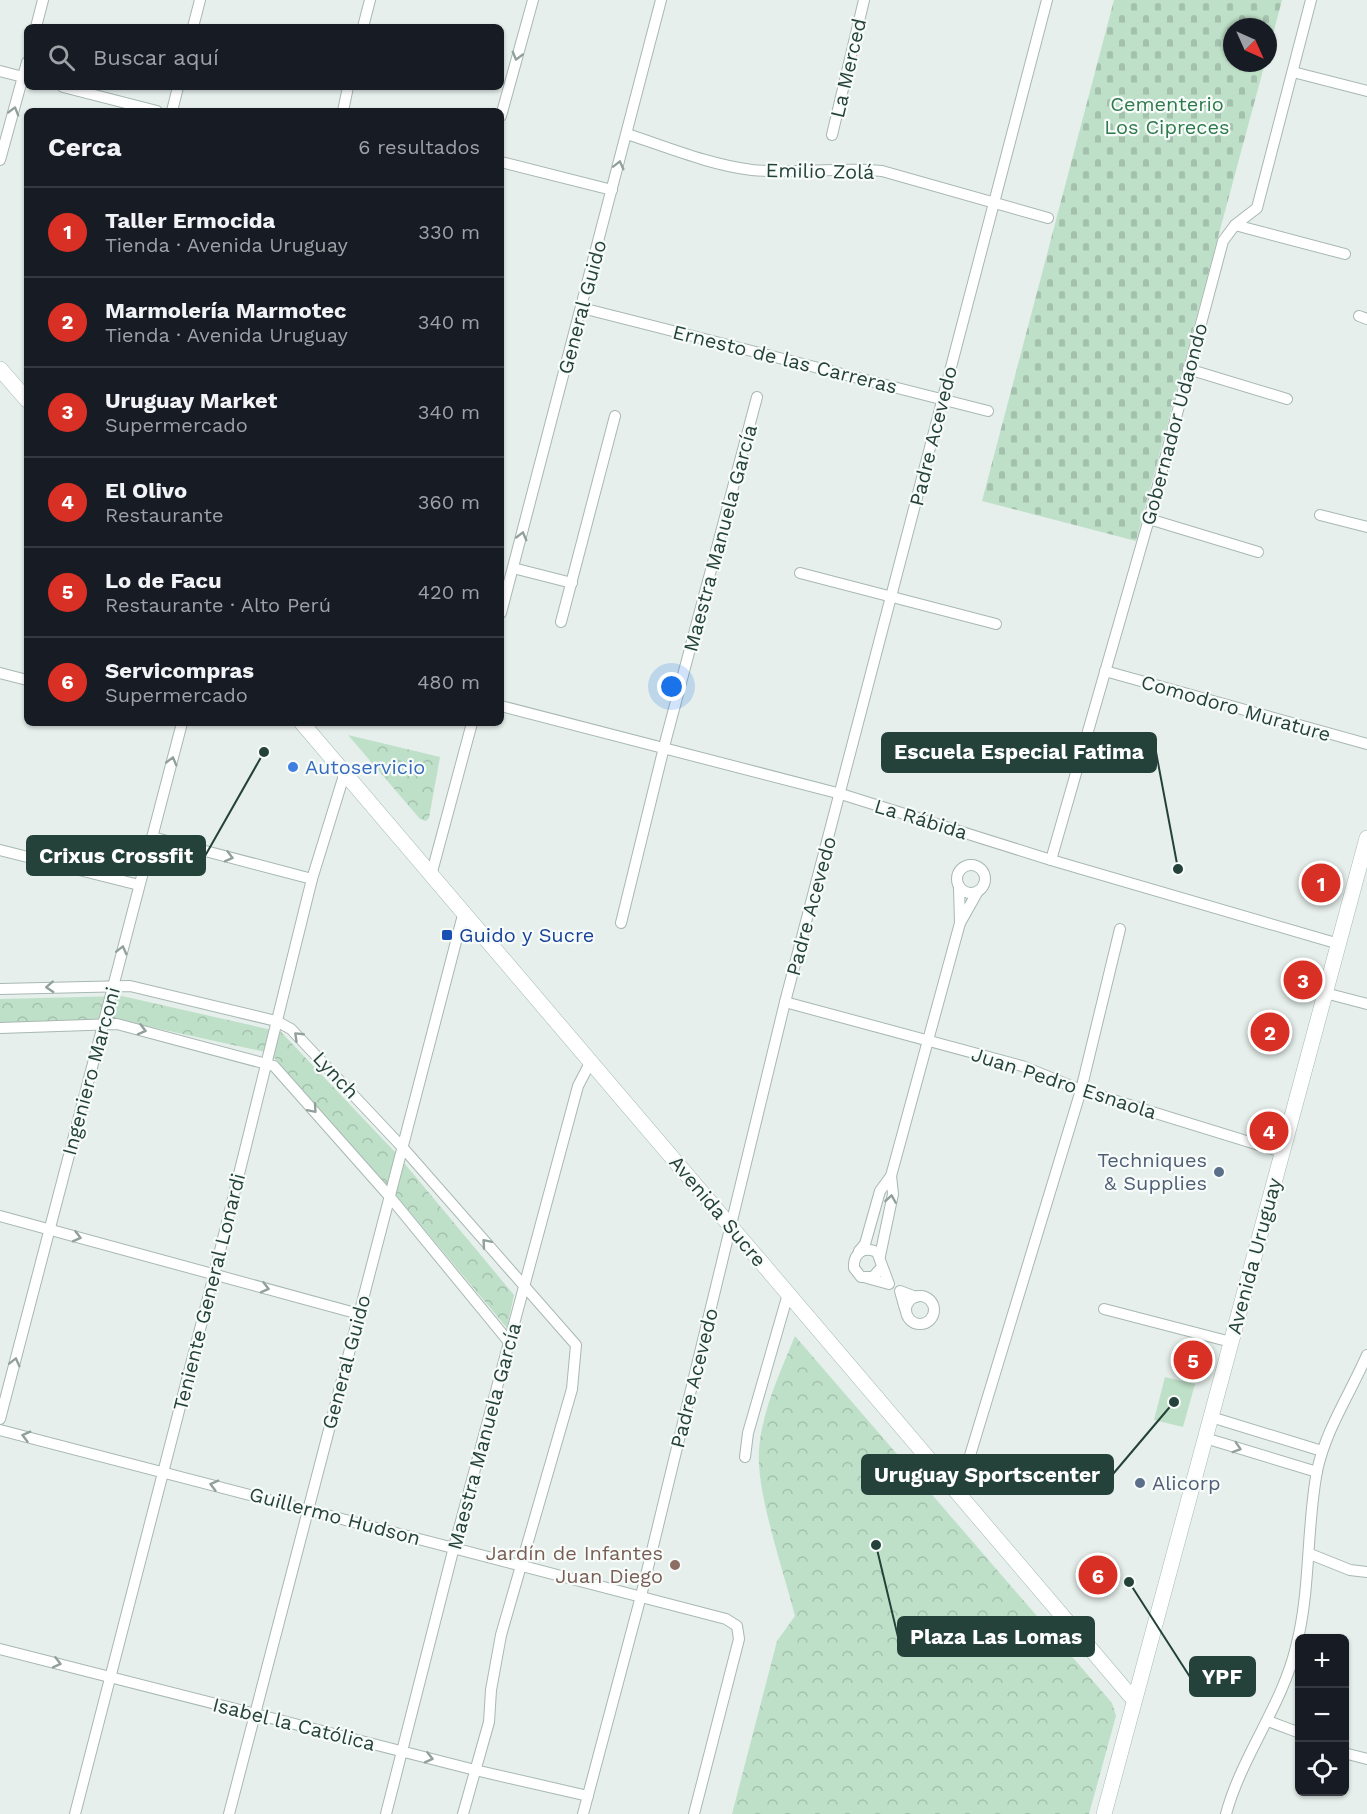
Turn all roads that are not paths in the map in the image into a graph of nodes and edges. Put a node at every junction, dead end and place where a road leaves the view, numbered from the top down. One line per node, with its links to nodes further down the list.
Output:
1 (43, 0): 9 (street)
2 (200, 0): 10 (street)
3 (370, 0): 11 (street)
4 (533, 0): 23 (street, one-way to 23)
5 (661, 0): 24 (street, General Guido)
6 (864, 0): 25 (street, La Merced)
7 (1047, 0): 29 (street, Padre Acevedo)
8 (1311, 0): 13 (street, Gobernador Udaondo)
9 (37, 24)
10 (194, 24)
11 (364, 24)
12 (0, 71): 14 (street)
13 (1293, 72): 19 (street); 31 (street, Gobernador Udaondo)
14 (24, 77)
15 (24, 80): 26 (street, one-way to 15)
16 (75, 90): 20 (street)
17 (177, 90): 21 (street)
18 (347, 90): 22 (street)
19 (1367, 91)
20 (145, 108)
21 (173, 108)
22 (344, 108)
23 (503, 108)
24 (627, 134): 28 (street, General Guido, one-way to 24); 29 (street, Emilio Zolá)
25 (832, 135)
26 (0, 160)
27 (504, 163): 28 (street)
28 (612, 190): 33 (street, General Guido)
29 (993, 201): 30 (street, Emilio Zolá); 38 (street, Padre Acevedo)
30 (1048, 218)
31 (1236, 225): 32 (street); 35 (street, Gobernador Udaondo)
32 (1345, 254)
33 (582, 308): 38 (street, Ernesto de las Carreras); 46 (street, General Guido, one-way to 33)
34 (0, 369): 36 (main road)
35 (1188, 369): 39 (street); 43 (street, Gobernador Udaondo)
36 (24, 397)
37 (757, 397): 61 (street, Maestra Manuela García)
38 (943, 398): 40 (street, Ernesto de las Carreras); 49 (street, Padre Acevedo)
39 (1287, 399)
40 (988, 411)
41 (615, 416): 48 (street)
42 (1320, 514): 44 (street)
43 (1149, 519): 45 (street); 53 (street, Gobernador Udaondo)
44 (1367, 527)
45 (1258, 552)
46 (513, 568): 48 (street); 50 (street, General Guido)
47 (800, 573): 49 (street)
48 (572, 583): 51 (street)
49 (892, 596): 52 (street); 63 (street, Padre Acevedo)
50 (504, 602)
51 (561, 622)
52 (996, 624)
53 (1105, 671): 60 (street, Comodoro Murature); 67 (street, Gobernador Udaondo)
54 (0, 673): 55 (street)
55 (24, 679)
56 (504, 707): 61 (street, La Rábida)
57 (181, 726): 64 (street, Ingeniero Marconi, one-way to 57)
58 (305, 726): 62 (main road, Avenida Sucre)
59 (471, 726): 68 (street)
60 (1367, 744)
61 (664, 747): 63 (street, La Rábida); 75 (street, Maestra Manuela García)
62 (345, 772): 68 (main road, Avenida Sucre); 69 (street, Teniente General Lonardi)
63 (841, 794): 67 (street, La Rábida); 81 (street, Padre Acevedo)
64 (152, 837): 69 (street, one-way to 69); 70 (street, Ingeniero Marconi)
65 (1367, 838): 77 (main road, Avenida Uruguay)
66 (0, 850): 70 (street)
67 (1051, 860): 77 (street, La Rábida)
68 (432, 872): 73 (main road, Avenida Sucre)
69 (312, 879): 83 (street, Teniente General Lonardi)
70 (139, 885): 78 (street, Ingeniero Marconi, one-way to 70)
71 (959, 887): 72 (street); 72 (street); 74 (street)
72 (978, 891): 74 (street)
73 (464, 910): 87 (main road, Avenida Sucre); 90 (street, General Guido)
74 (960, 922): 86 (street)
75 (621, 923)
76 (1120, 929): 89 (street)
77 (1339, 944): 80 (main road, Avenida Uruguay)
78 (114, 984): 79 (street, Lynch, one-way to 79); 83 (street, Lynch); 84 (street, Ingeniero Marconi)
79 (0, 989)
80 (1325, 993): 82 (street); 91 (main road, Avenida Uruguay)
81 (785, 1002): 86 (street, Juan Pedro Esnaola); 95 (street, Padre Acevedo)
82 (1367, 1004)
83 (276, 1021): 88 (street, Teniente General Lonardi); 90 (street, Lynch, one-way to 83)
84 (104, 1023): 85 (street, Lynch); 88 (street, Lynch, one-way to 88); 96 (street, Ingeniero Marconi)
85 (0, 1028)
86 (928, 1040): 89 (street, Juan Pedro Esnaola); 92 (street)
87 (591, 1060): 95 (main road, Avenida Sucre); 103 (street, Maestra Manuela García)
88 (265, 1062): 93 (street, Lynch, one-way to 93); 100 (street, Teniente General Lonardi)
89 (1081, 1090): 91 (street, Juan Pedro Esnaola); 122 (street)
90 (404, 1149): 93 (street, General Guido); 103 (street, Lynch, one-way to 90)
91 (1282, 1152): 111 (main road, Avenida Uruguay)
92 (891, 1176): 97 (street); 98 (street, one-way to 92)
93 (390, 1197): 109 (street, General Guido); 110 (street, Lynch)
94 (0, 1216): 96 (street)
95 (731, 1226): 105 (main road, Avenida Sucre); 128 (street, Padre Acevedo)
96 (49, 1229): 100 (street, one-way to 100); 115 (street, Ingeniero Marconi, one-way to 96)
97 (860, 1251): 98 (street); 101 (street)
98 (880, 1256): 99 (street)
99 (881, 1268): 101 (street); 102 (street)
100 (214, 1275): 109 (street, one-way to 109); 120 (street, Teniente General Lonardi)
101 (867, 1278): 102 (street)
102 (889, 1284): 104 (street)
103 (524, 1287): 110 (street, Maestra Manuela García); 126 (street, Lynch)
104 (900, 1291): 106 (street); 107 (street)
105 (788, 1294): 119 (street); 122 (main road, Avenida Sucre)
106 (916, 1297): 107 (street); 107 (street)
107 (905, 1309)
108 (1104, 1309): 111 (street)
109 (359, 1314): 123 (street, General Guido)
110 (509, 1342): 124 (street, Maestra Manuela García)
111 (1231, 1342): 114 (main road, Avenida Uruguay)
112 (1367, 1355): 113 (street)
113 (1362, 1378): 118 (street)
114 (1211, 1417): 117 (main road, Avenida Uruguay); 118 (street)
115 (0, 1419)
116 (0, 1430): 120 (street, Guillermo Hudson, one-way to 116)
117 (1205, 1438): 121 (street, one-way to 121); 131 (main road, Avenida Uruguay)
118 (1322, 1451): 121 (street)
119 (745, 1457)
120 (163, 1472): 123 (street, Guillermo Hudson, one-way to 120); 130 (street, Teniente General Lonardi)
121 (1317, 1472): 125 (street)
122 (958, 1495): 131 (main road, Avenida Sucre)
123 (308, 1509): 124 (street, Guillermo Hudson); 132 (street, General Guido)
124 (454, 1548): 126 (street, Guillermo Hudson); 135 (street, Maestra Manuela García)
125 (1310, 1554): 127 (street); 133 (street)
126 (520, 1565): 128 (street, Guillermo Hudson); 138 (street)
127 (1367, 1572)
128 (641, 1596): 139 (street, Padre Acevedo); 145 (street, Guillermo Hudson)
129 (0, 1648): 130 (street, Isabel la Católica, one-way to 130)
130 (110, 1677): 132 (street, Isabel la Católica); 140 (street, Teniente General Lonardi)
131 (1134, 1700): 146 (main road, Avenida Uruguay)
132 (255, 1714): 135 (street, Isabel la Católica); 141 (street, General Guido)
133 (1268, 1721): 134 (street); 147 (street)
134 (1295, 1731)
135 (402, 1752): 138 (street, Isabel la Católica, one-way to 138); 142 (street, Maestra Manuela García)
136 (1349, 1754): 137 (street)
137 (1367, 1759)
138 (475, 1770): 139 (street, Isabel la Católica); 143 (street)
139 (588, 1796): 144 (street, Padre Acevedo)
140 (75, 1814)
141 (229, 1814)
142 (386, 1814)
143 (463, 1814)
144 (583, 1814)
145 (694, 1814)
146 (1104, 1814)
147 (1226, 1814)

